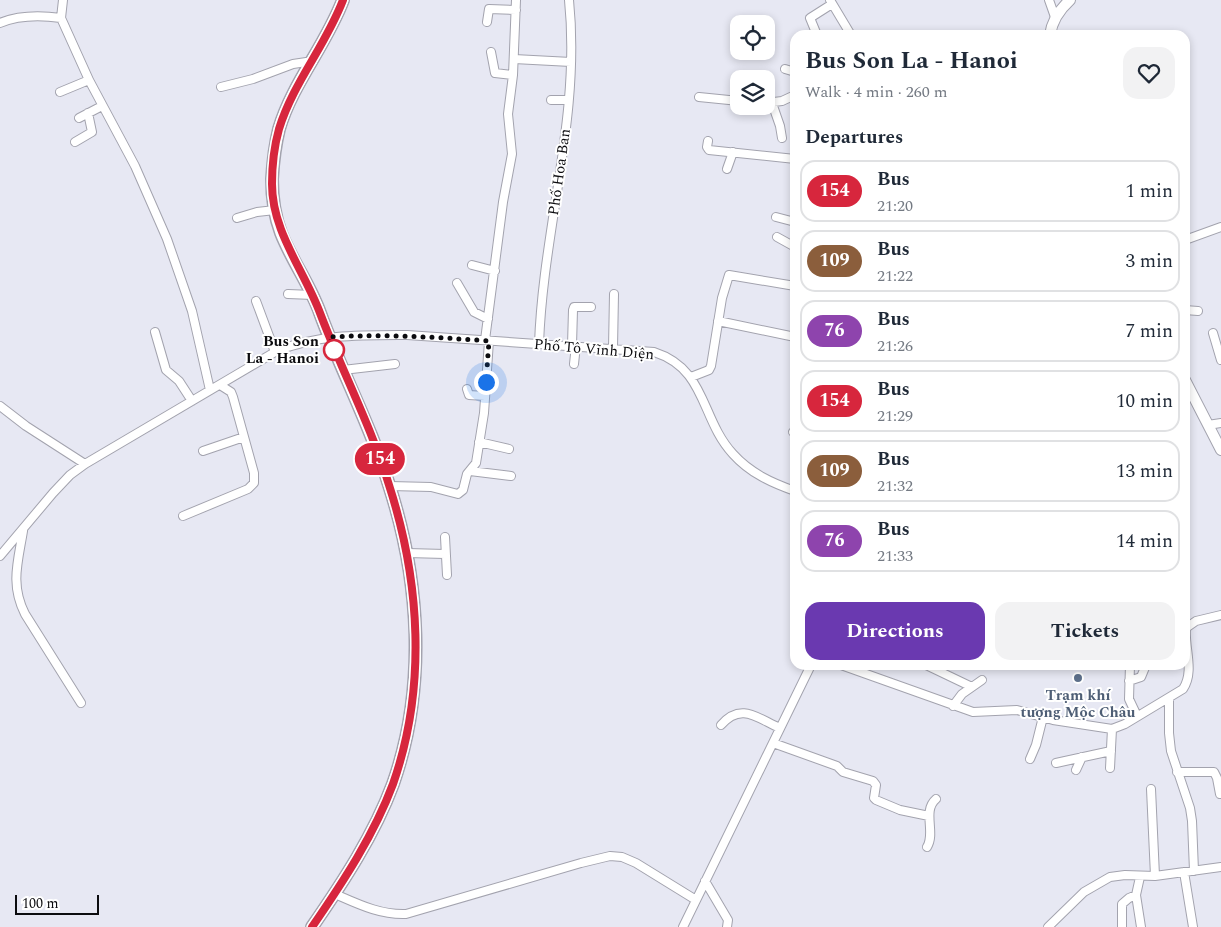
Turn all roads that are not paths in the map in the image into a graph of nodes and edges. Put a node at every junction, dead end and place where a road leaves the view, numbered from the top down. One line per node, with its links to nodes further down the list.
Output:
1 (63, 0): 10 (street)
2 (343, 0): 18 (highway)
3 (516, 0): 8 (street)
4 (569, 0): 19 (street, Phố Hoa Ban)
5 (1049, 0): 9 (street)
6 (1070, 0): 9 (main road)
7 (831, 2): 13 (street); 14 (street)
8 (516, 10): 11 (street); 17 (street)
9 (1055, 17): 15 (main road)
10 (61, 18): 12 (street); 23 (street)
11 (487, 22)
12 (0, 23)
13 (814, 30)
14 (848, 30)
15 (1051, 30)
16 (491, 52): 22 (street)
17 (514, 59): 19 (street); 22 (street)
18 (313, 61): 24 (street); 42 (highway)
19 (571, 62): 29 (street, Phố Hoa Ban)
20 (785, 69): 21 (street)
21 (790, 70)
22 (513, 75): 51 (street)
23 (89, 80): 25 (street); 32 (street)
24 (221, 87)
25 (60, 92)
26 (790, 97): 31 (street)
27 (699, 98): 30 (street)
28 (551, 100): 29 (street)
29 (568, 100): 68 (street, Phố Hoa Ban)
30 (730, 101)
31 (775, 101)
32 (102, 106): 33 (street); 79 (street)
33 (88, 113): 35 (street); 38 (street)
34 (775, 115): 36 (street)
35 (79, 118)
36 (782, 138)
37 (708, 141): 39 (street)
38 (75, 142)
39 (733, 152): 40 (street); 41 (street)
40 (790, 158)
41 (727, 169)
42 (276, 210): 44 (street); 56 (highway)
43 (776, 217): 45 (street)
44 (237, 218)
45 (790, 221)
46 (1221, 226): 48 (street)
47 (777, 237): 49 (street)
48 (1190, 238)
49 (790, 244)
50 (472, 265): 51 (street)
51 (495, 272): 61 (street)
52 (457, 283): 61 (street)
53 (790, 285): 62 (street)
54 (288, 294): 56 (street)
55 (614, 294): 70 (street)
56 (313, 295): 66 (highway)
57 (256, 301): 71 (street)
58 (591, 307): 69 (street)
59 (1190, 310): 60 (street)
60 (1198, 311)
61 (488, 319): 67 (street)
62 (718, 321): 65 (street); 76 (street)
63 (155, 332): 82 (street)
64 (1212, 333): 72 (street)
65 (790, 336)
66 (329, 337): 67 (street, Phố Tô Vĩnh Diện); 71 (street, Phố Tô Vĩnh Diện); 75 (highway)
67 (487, 340): 68 (street, Phố Tô Vĩnh Diện); 81 (street)
68 (539, 344): 69 (street, Phố Tô Vĩnh Diện)
69 (574, 345): 70 (street, Phố Tô Vĩnh Diện); 74 (street)
70 (613, 348): 76 (street, Phố Tô Vĩnh Diện)
71 (275, 352): 77 (street, Phố Tô Vĩnh Diện)
72 (1221, 360)
73 (395, 364): 75 (street)
74 (574, 364)
75 (343, 370): 94 (highway)
76 (691, 377): 95 (street, Phố Tô Vĩnh Diện)
77 (220, 385): 79 (street, Phố Tô Vĩnh Diện); 86 (street)
78 (467, 389): 81 (street)
79 (210, 390): 82 (street, Phố Tô Vĩnh Diện)
80 (1190, 390): 85 (main road)
81 (485, 396): 87 (street)
82 (192, 401): 91 (street, Phố Tô Vĩnh Diện)
83 (0, 406): 91 (street)
84 (1221, 423): 85 (street)
85 (1208, 425): 89 (main road)
86 (244, 438): 90 (street); 96 (street)
87 (479, 442): 88 (street); 92 (street)
88 (510, 449)
89 (1221, 450)
90 (202, 451)
91 (85, 464): 97 (street, Phố Tô Vĩnh Diện)
92 (470, 471): 93 (street); 94 (street)
93 (511, 476)
94 (390, 486): 99 (highway)
95 (790, 486)
96 (183, 516)
97 (24, 529): 101 (street, Phố Tô Vĩnh Diện); 115 (street)
98 (445, 537): 100 (street)
99 (407, 553): 100 (street); 141 (highway)
100 (446, 554): 102 (street)
101 (0, 556)
102 (447, 575)
103 (1221, 615): 104 (street)
104 (1190, 625)
105 (809, 670): 120 (street)
106 (855, 670): 116 (street)
107 (937, 670): 113 (street)
108 (1130, 670): 112 (street)
109 (1144, 670): 112 (street)
110 (1188, 670): 114 (street)
111 (982, 680): 113 (street)
112 (1129, 681): 117 (street)
113 (972, 686): 116 (street)
114 (1169, 699): 117 (street); 129 (street)
115 (81, 703)
116 (953, 706): 118 (street)
117 (1138, 716): 121 (street)
118 (1043, 717): 121 (street); 125 (street)
119 (721, 725): 120 (street)
120 (780, 728): 122 (street)
121 (1112, 729): 123 (street)
122 (773, 743): 133 (street); 140 (street)
123 (1111, 751): 124 (street); 127 (street)
124 (1082, 757): 126 (street); 128 (street)
125 (1030, 759)
126 (1056, 763)
127 (1110, 768)
128 (1076, 770)
129 (1177, 772): 131 (street); 136 (street)
130 (1151, 789): 138 (street)
131 (1220, 794)
132 (936, 798): 133 (street)
133 (929, 816): 134 (street)
134 (927, 847)
135 (1221, 867): 136 (street)
136 (1194, 871): 137 (street)
137 (1184, 872): 138 (street); 150 (street)
138 (1155, 876): 139 (street)
139 (1140, 877): 142 (street); 147 (street)
140 (705, 881): 143 (street); 146 (street)
141 (335, 894): 143 (street); 144 (highway)
142 (1136, 895): 148 (street); 149 (street)
143 (696, 900): 145 (street)
144 (312, 927)
145 (683, 927)
146 (728, 927)
147 (1048, 927)
148 (1122, 927)
149 (1140, 927)
150 (1193, 927)

